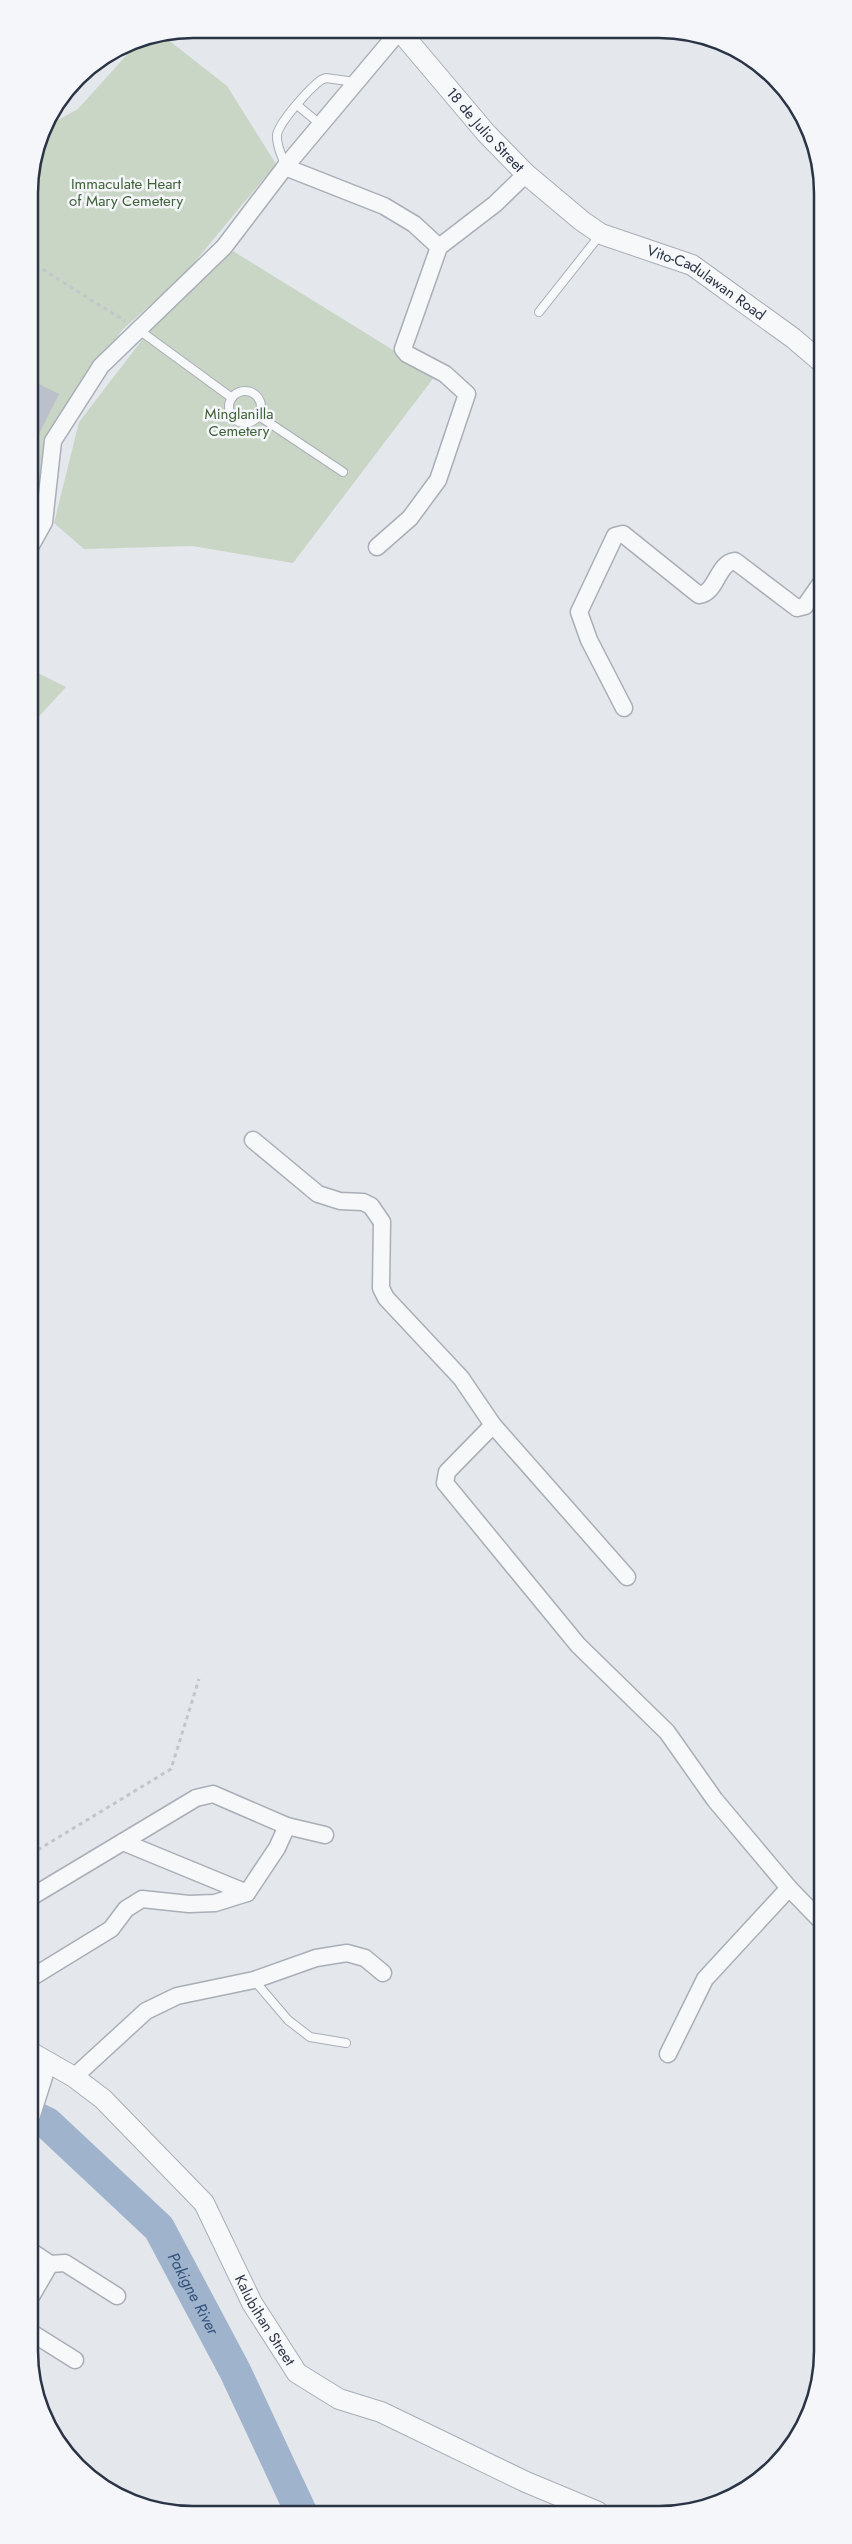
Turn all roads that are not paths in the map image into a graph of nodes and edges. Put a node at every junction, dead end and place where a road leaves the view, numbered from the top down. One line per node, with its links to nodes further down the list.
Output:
1 (393, 38): 3 (street)
2 (407, 38): 7 (street, 18 de Julio Street)
3 (355, 82): 4 (lane); 5 (street)
4 (297, 105): 5 (lane); 6 (lane)
5 (320, 124): 6 (street)
6 (285, 167): 10 (street); 12 (street)
7 (526, 174): 8 (street, 18 de Julio Street); 10 (street)
8 (582, 221): 9 (street, Vito-Cadulawan Road)
9 (601, 234): 11 (lane); 13 (street, Vito-Cadulawan Road)
10 (439, 247): 20 (street)
11 (539, 312)
12 (138, 329): 14 (lane); 18 (street)
13 (814, 356)
14 (232, 398): 15 (lane); 15 (lane)
15 (259, 416): 16 (lane)
16 (343, 472)
17 (38, 507): 18 (lane)
18 (45, 511): 19 (street)
19 (38, 533)
20 (377, 547)
21 (814, 594): 22 (street)
22 (624, 708)
23 (253, 1140): 24 (street)
24 (493, 1425): 25 (street); 29 (street)
25 (627, 1577)
26 (287, 1826): 27 (street); 28 (street); 31 (street)
27 (325, 1835)
28 (123, 1842): 30 (street); 31 (street)
29 (789, 1888): 32 (street); 37 (street)
30 (37, 1893)
31 (247, 1893): 34 (street)
32 (814, 1914)
33 (383, 1973): 35 (street)
34 (37, 1975)
35 (254, 1980): 36 (lane); 39 (street)
36 (346, 2043)
37 (668, 2054)
38 (40, 2057): 39 (street, Kalubihan Street); 40 (street)
39 (74, 2077): 47 (street, Kalubihan Street)
40 (37, 2081)
41 (37, 2255): 42 (street)
42 (50, 2264): 43 (street); 44 (street)
43 (37, 2286)
44 (117, 2296)
45 (37, 2335): 46 (street)
46 (75, 2360)
47 (584, 2506)

